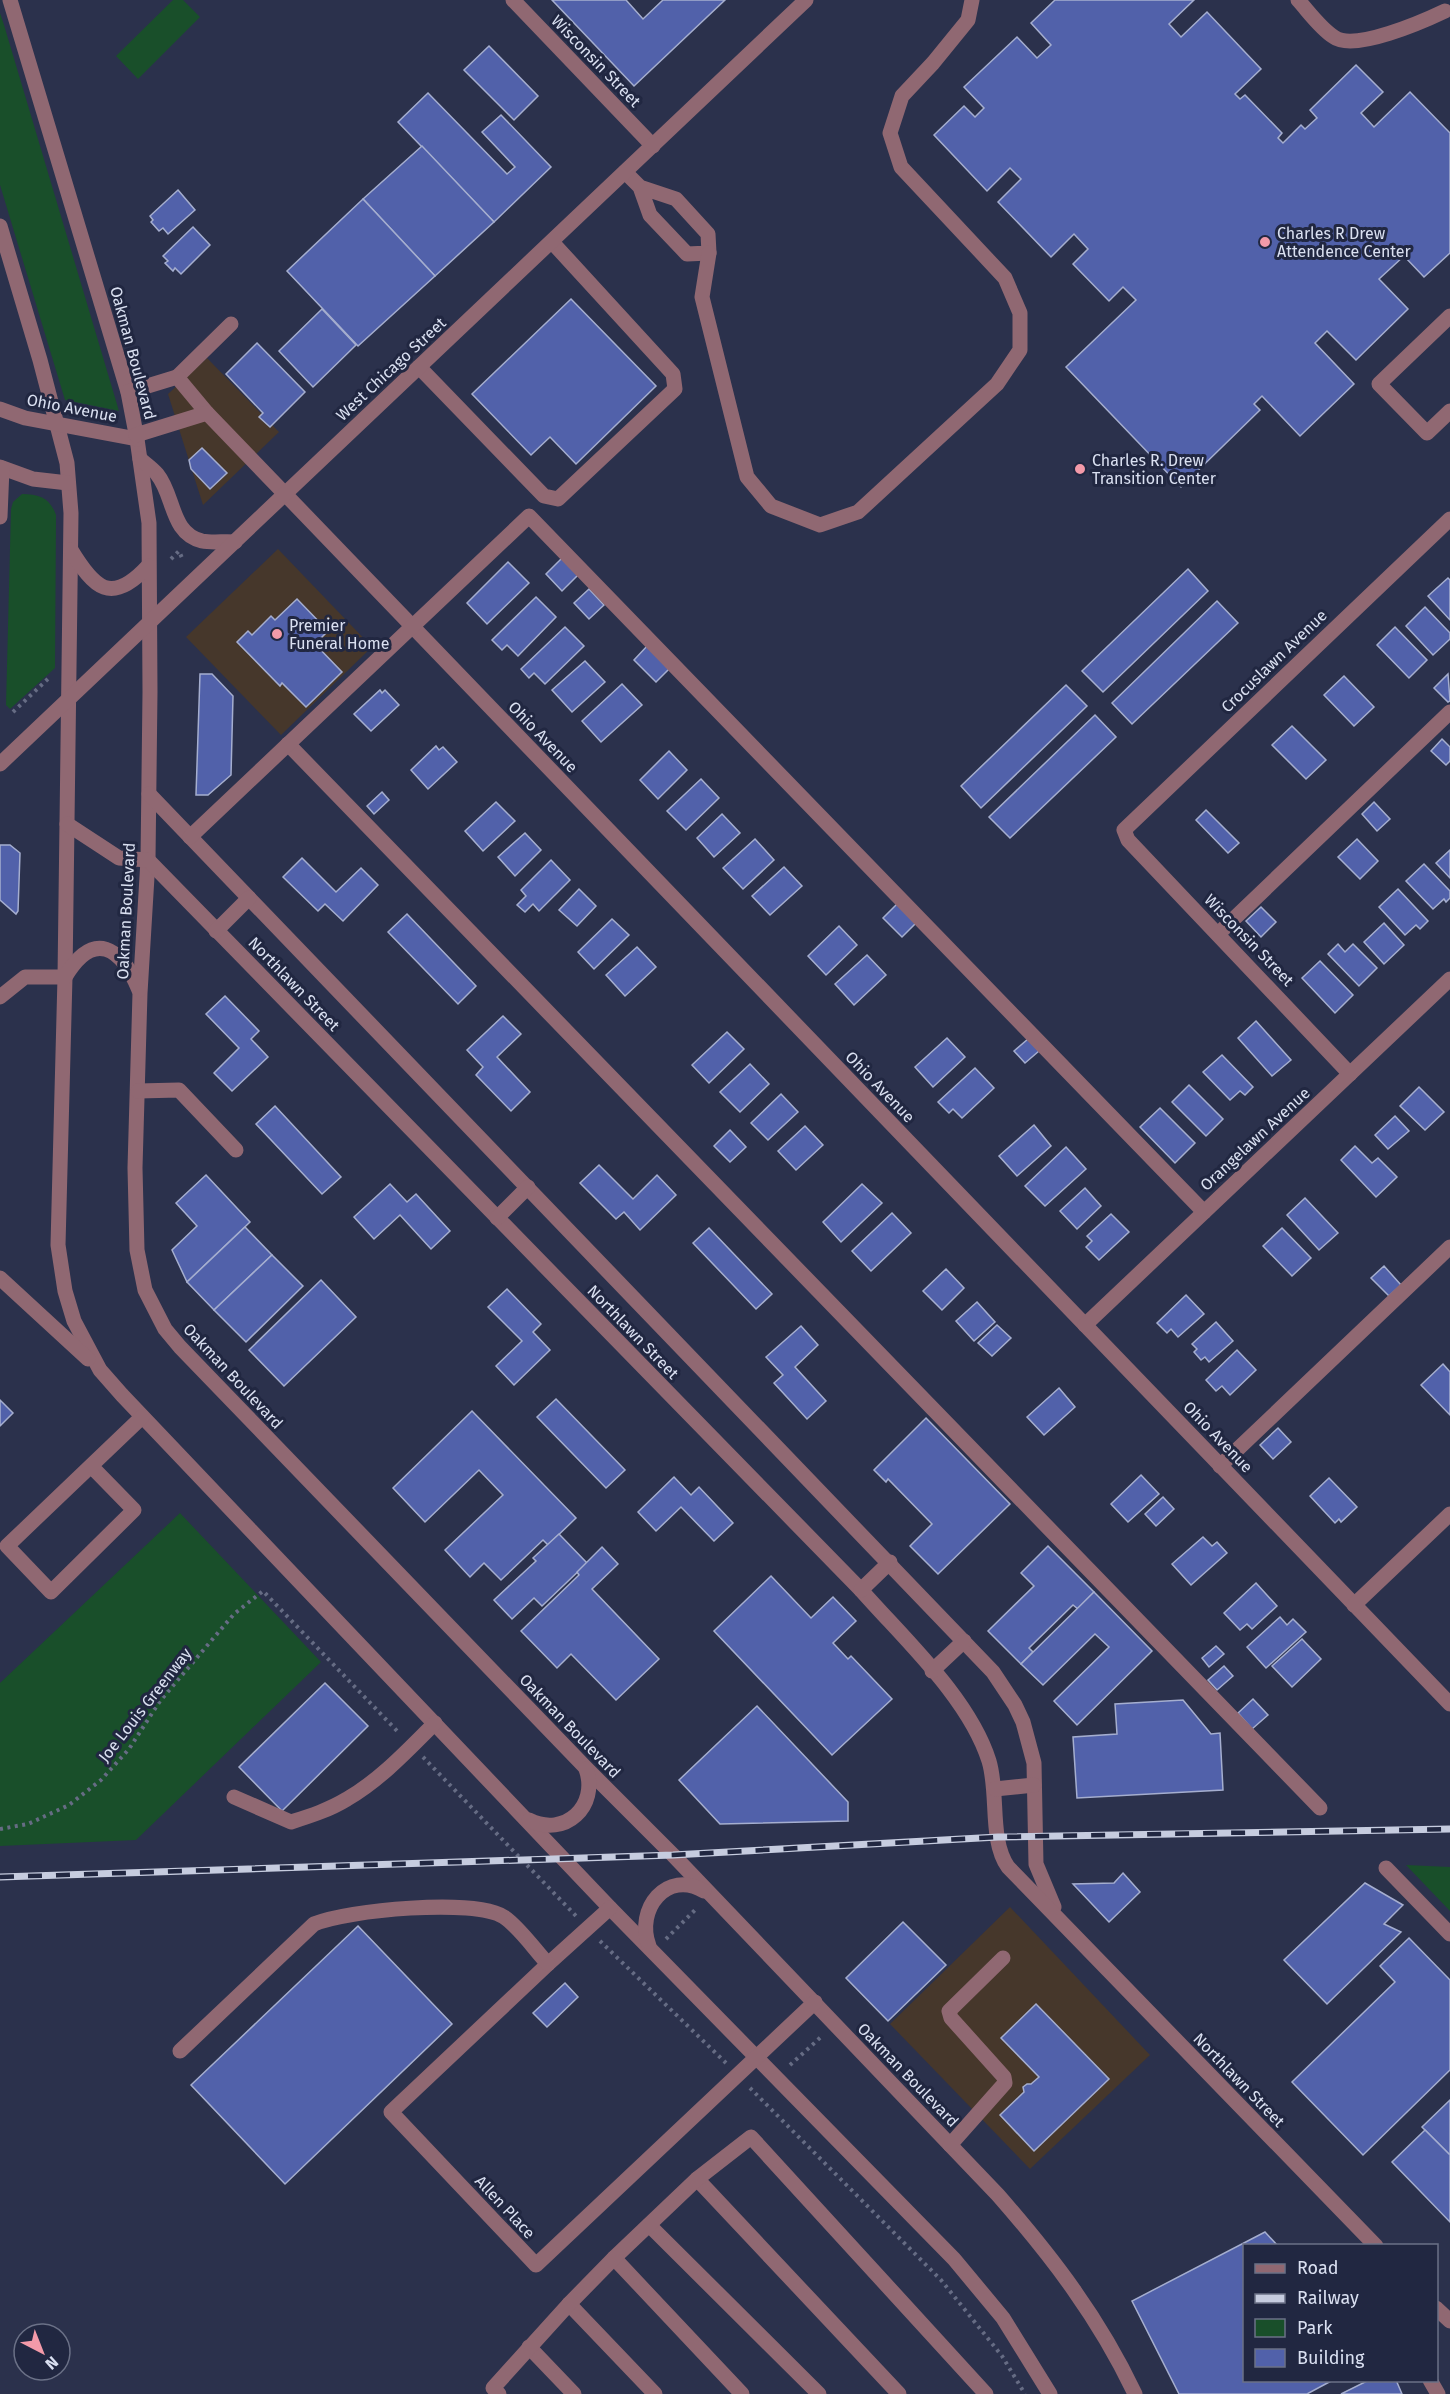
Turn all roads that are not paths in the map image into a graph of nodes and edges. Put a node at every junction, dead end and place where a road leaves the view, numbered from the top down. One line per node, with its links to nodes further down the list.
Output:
1 (10, 0): 18 (street, Oakman Boulevard)
2 (513, 0): 8 (street, Wisconsin Street)
3 (806, 0): 8 (street, West Chicago Street)
4 (972, 0): 13 (street)
5 (1298, 0): 7 (street)
6 (1434, 0): 7 (street)
7 (1448, 14)
8 (653, 146): 9 (street, West Chicago Street)
9 (625, 172): 10 (street); 12 (street, West Chicago Street)
10 (640, 187): 13 (street); 13 (street)
11 (0, 226): 22 (street)
12 (552, 242): 16 (street, West Chicago Street); 16 (street)
13 (709, 253)
14 (1450, 316): 20 (street)
15 (231, 324): 17 (street)
16 (419, 367): 27 (street, West Chicago Street)
17 (177, 377): 18 (street); 21 (street, Ohio Avenue)
18 (128, 392): 23 (street, Oakman Boulevard)
19 (0, 410): 22 (street, Ohio Avenue)
20 (1450, 411)
21 (207, 413): 23 (street); 27 (street, Ohio Avenue)
22 (56, 423): 23 (street, Ohio Avenue); 26 (street)
23 (137, 437): 24 (street, Oakman Boulevard)
24 (140, 459): 30 (street); 32 (street, Oakman Boulevard)
25 (1, 467): 26 (street); 28 (street)
26 (68, 483): 31 (street)
27 (285, 495): 30 (street, West Chicago Street); 34 (street, Ohio Avenue)
28 (0, 517)
29 (1450, 519): 41 (street, Crocuslawn Avenue)
30 (235, 542): 33 (street, West Chicago Street)
31 (70, 550): 32 (street); 35 (street)
32 (148, 566): 33 (street, Oakman Boulevard)
33 (149, 623): 35 (street, West Chicago Street); 39 (street, Oakman Boulevard)
34 (412, 627): 37 (street); 55 (street); 59 (street, Ohio Avenue)
35 (68, 699): 38 (street, West Chicago Street); 40 (street)
36 (1450, 712): 46 (street)
37 (288, 744): 42 (street); 76 (street)
38 (0, 765)
39 (149, 794): 42 (street, Northlawn Street); 43 (street, Oakman Boulevard)
40 (67, 824): 43 (street); 47 (street)
41 (1124, 830): 46 (street, Wisconsin Street)
42 (190, 837): 44 (street, Northlawn Street)
43 (148, 860): 45 (street, Northlawn Street); 49 (street, Oakman Boulevard)
44 (249, 898): 45 (street); 54 (street, Northlawn Street)
45 (216, 931): 56 (street, Northlawn Street)
46 (1218, 934): 51 (street, Wisconsin Street)
47 (65, 977): 49 (street); 50 (street); 60 (street)
48 (1450, 979): 51 (street, Orangelawn Avenue)
49 (140, 993): 52 (street, Oakman Boulevard)
50 (0, 997)
51 (1350, 1074): 55 (street, Orangelawn Avenue)
52 (138, 1090): 53 (street); 72 (street, Oakman Boulevard)
53 (236, 1150)
54 (528, 1187): 56 (street); 65 (street, Northlawn Street)
55 (1204, 1212): 59 (street, Orangelawn Avenue)
56 (497, 1218): 66 (street, Northlawn Street)
57 (1450, 1247): 62 (street)
58 (0, 1278): 60 (street)
59 (1085, 1325): 62 (street, Ohio Avenue)
60 (100, 1370): 61 (street)
61 (142, 1417): 63 (street); 71 (street)
62 (1220, 1466): 67 (street, Ohio Avenue)
63 (92, 1467): 63 (street)
64 (1450, 1514): 67 (street)
65 (890, 1563): 66 (street); 68 (street, Northlawn Street)
66 (861, 1590): 69 (street, Northlawn Street)
67 (1354, 1605): 70 (street, Ohio Avenue)
68 (964, 1641): 69 (street); 73 (street, Northlawn Street)
69 (933, 1671): 74 (street, Northlawn Street)
70 (1450, 1704)
71 (435, 1723): 75 (street); 77 (street)
72 (586, 1768): 77 (street); 79 (street, Oakman Boulevard)
73 (1034, 1785): 74 (street); 82 (street, Northlawn Street)
74 (995, 1789): 82 (street, Northlawn Street)
75 (234, 1797)
76 (1320, 1808)
77 (526, 1819): 80 (street)
78 (1386, 1868): 81 (street)
79 (705, 1900): 83 (street); 86 (street, Oakman Boulevard)
80 (610, 1908): 83 (street); 85 (street, Allen Place)
81 (1450, 1934)
82 (1076, 1939): 92 (street, Northlawn Street)
83 (649, 1946): 88 (street)
84 (1003, 1958): 89 (street)
85 (548, 1964): 87 (street); 88 (street, Allen Place)
86 (815, 2002): 88 (street, Allen Place); 89 (street, Oakman Boulevard)
87 (180, 2051)
88 (757, 2057): 105 (street)
89 (950, 2145): 106 (street, Oakman Boulevard)
90 (696, 2179): 91 (street); 103 (street); 104 (street)
91 (649, 2224): 93 (street); 102 (street)
92 (1374, 2244)
93 (614, 2258): 94 (street); 101 (street)
94 (569, 2304): 97 (street); 100 (street)
95 (1438, 2308): 96 (street)
96 (1450, 2321)
97 (529, 2347): 98 (street); 99 (street)
98 (499, 2394)
99 (574, 2394)
100 (655, 2394)
101 (742, 2394)
102 (819, 2394)
103 (899, 2394)
104 (986, 2394)
105 (1050, 2394)
106 (1135, 2394)

